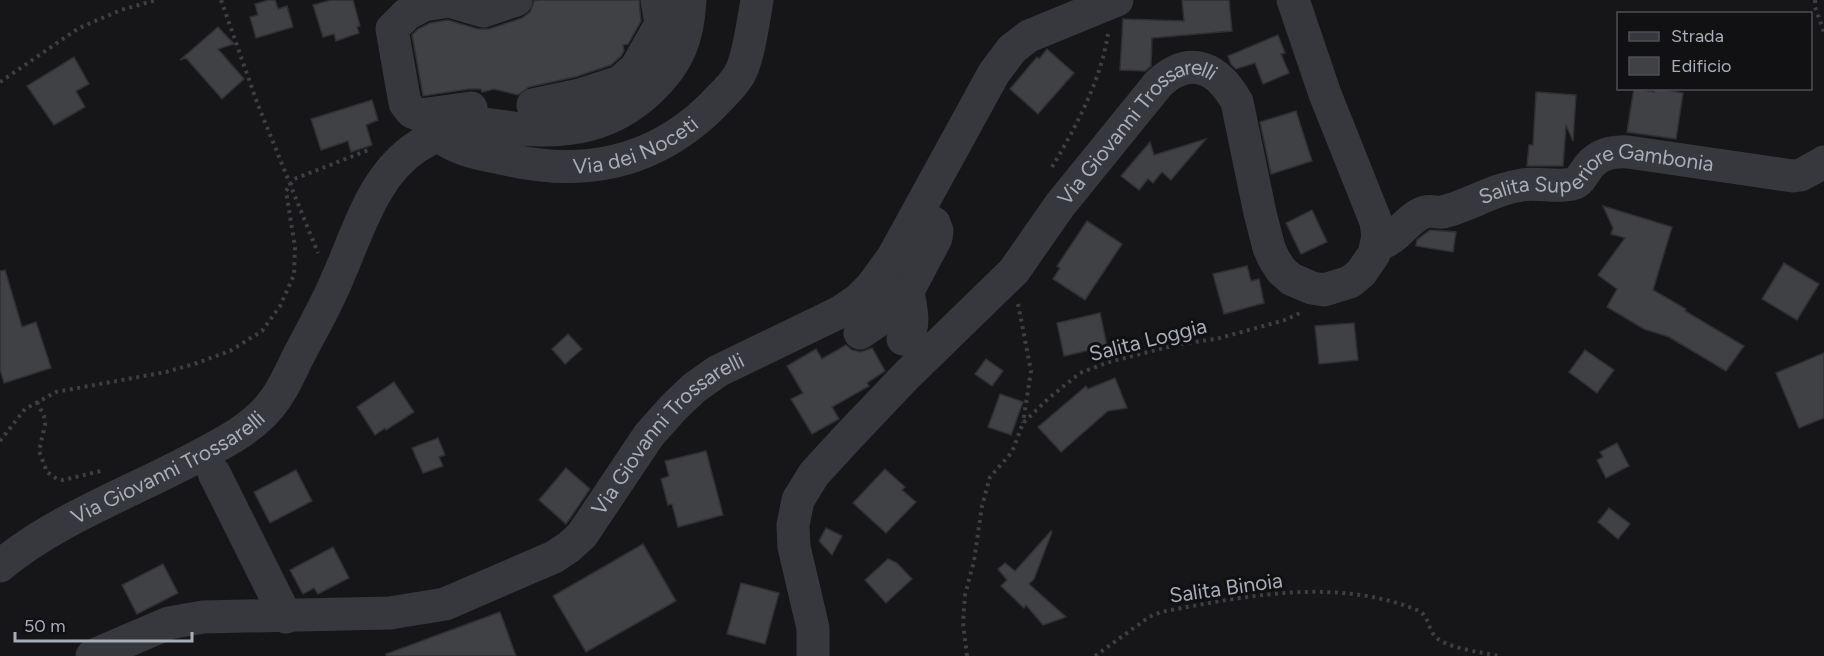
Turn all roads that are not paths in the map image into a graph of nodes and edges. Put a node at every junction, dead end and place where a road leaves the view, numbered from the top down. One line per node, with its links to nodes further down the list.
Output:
1 (516, 0): 8 (street)
2 (657, 0): 7 (street)
3 (690, 0): 8 (street, Via Giovanni Trossarelli)
4 (757, 0): 9 (street, Via dei Noceti)
5 (1293, 0): 12 (street)
6 (1107, 4): 11 (street, Via Giovanni Trossarelli)
7 (533, 105)
8 (496, 126): 9 (street, Via Giovanni Trossarelli)
9 (438, 135): 17 (street, Via Giovanni Trossarelli)
10 (1824, 162): 12 (street, Salita Superiore Gambonia)
11 (917, 214): 13 (street); 18 (street, Via Giovanni Trossarelli)
12 (1377, 245): 20 (street, Via Giovanni Trossarelli)
13 (908, 291): 14 (street); 15 (street)
14 (860, 333)
15 (903, 339)
16 (214, 473): 18 (street)
17 (0, 567)
18 (286, 617): 19 (street, Via Giovanni Trossarelli)
19 (92, 656)
20 (813, 656)

